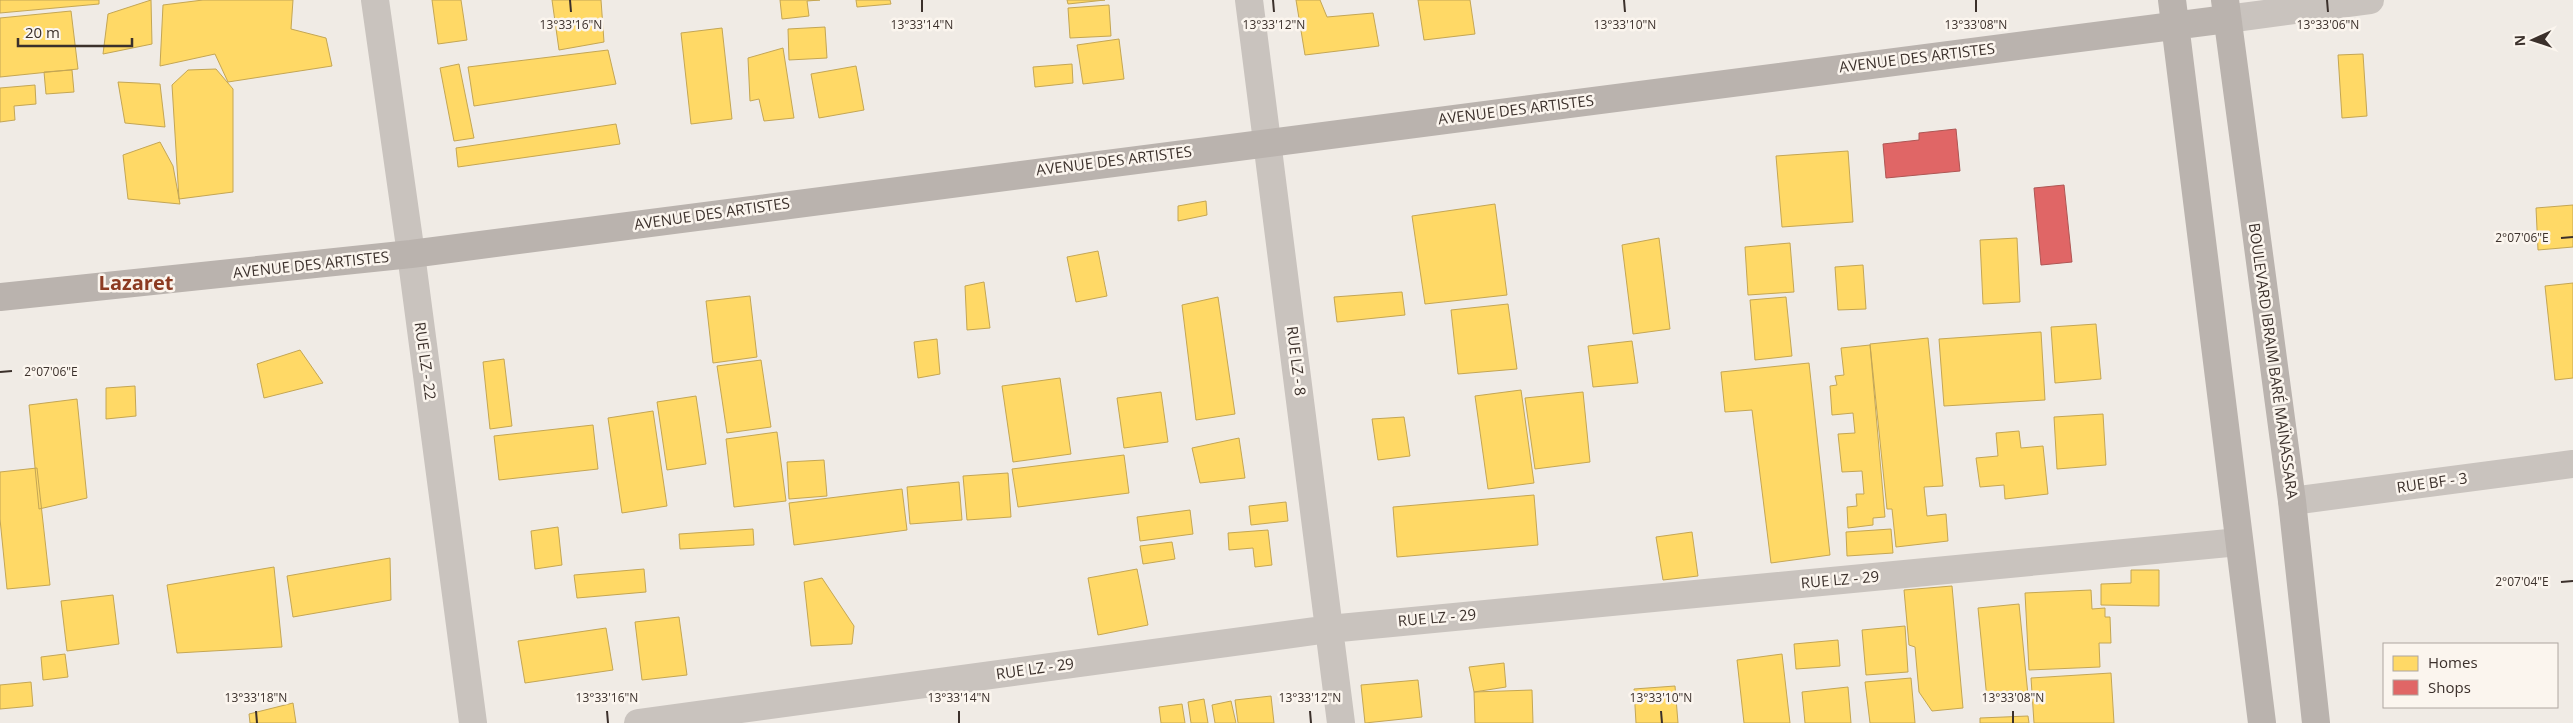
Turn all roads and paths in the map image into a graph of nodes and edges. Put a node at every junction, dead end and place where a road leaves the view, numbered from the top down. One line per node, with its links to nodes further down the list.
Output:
1 (375, 0): 7 (street, RUE LZ - 22)
2 (1249, 0): 6 (street, RUE LZ - 8)
3 (2370, 0): 4 (street)
4 (2226, 9): 5 (street, AVENUE DES ARTISTES); 10 (street, BOULEVARD IBRAIM BARÉ MAÏNASSARA)
5 (2174, 13): 6 (street, AVENUE DES ARTISTES); 11 (street)
6 (1268, 141): 7 (street, AVENUE DES ARTISTES); 12 (street, RUE LZ - 8)
7 (411, 254): 8 (street, AVENUE DES ARTISTES); 13 (street, RUE LZ - 22)
8 (0, 297)
9 (2573, 464): 10 (street, RUE BF - 3)
10 (2292, 502): 17 (street, BOULEVARD IBRAIM BARÉ MAÏNASSARA)
11 (2239, 542): 12 (street, RUE LZ - 29); 16 (street)
12 (1329, 629): 14 (street, RUE LZ - 29); 15 (street, RUE LZ - 8)
13 (473, 723)
14 (638, 723)
15 (1341, 723)
16 (2262, 723)
17 (2316, 723)

